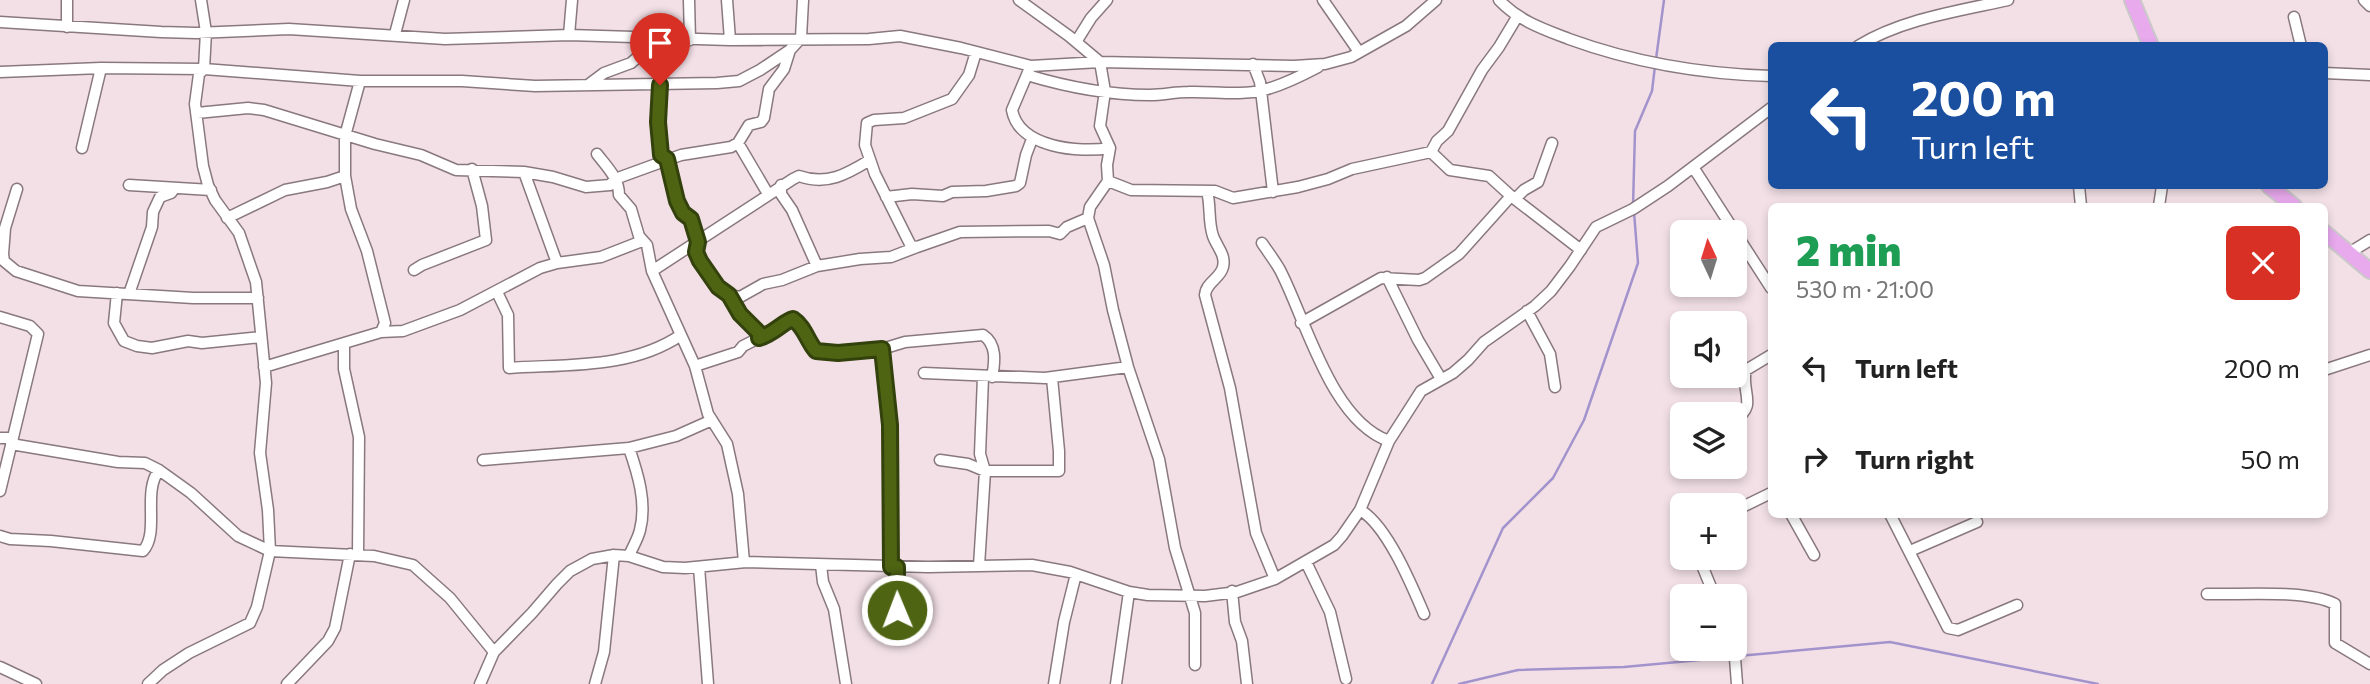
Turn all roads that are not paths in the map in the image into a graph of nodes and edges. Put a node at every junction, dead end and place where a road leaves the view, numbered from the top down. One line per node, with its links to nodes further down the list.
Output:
1 (67, 0): 21 (street)
2 (201, 0): 22 (street)
3 (404, 0): 23 (street)
4 (572, 0): 24 (street)
5 (689, 0): 27 (street)
6 (727, 0): 28 (street)
7 (803, 0): 25 (street)
8 (1019, 0): 32 (street)
9 (1107, 0): 32 (street)
10 (1323, 0): 35 (street)
11 (1436, 0): 35 (street)
12 (1499, 0): 18 (street)
13 (2008, 0): 16 (street)
14 (2132, 0): 30 (highway)
15 (2364, 0): 17 (street)
16 (1987, 2): 29 (street)
17 (2370, 6)
18 (1517, 17): 46 (street); 61 (street)
19 (2294, 17): 31 (street)
20 (0, 22): 21 (street)
21 (67, 27): 22 (street)
22 (205, 32): 23 (street); 41 (street)
23 (395, 34): 24 (street)
24 (569, 35): 26 (street)
25 (802, 38): 28 (street); 33 (street); 34 (street)
26 (643, 39): 27 (street); 50 (street)
27 (690, 40): 28 (street)
28 (730, 40)
29 (1864, 42)
30 (2149, 42)
31 (2300, 42)
32 (1076, 43): 36 (street)
33 (790, 50): 49 (street); 57 (street)
34 (976, 52): 42 (street); 64 (street)
35 (1359, 52): 38 (street)
36 (1100, 62): 37 (street); 39 (street); 52 (street)
37 (1253, 64): 38 (street); 51 (street)
38 (1325, 64): 51 (street)
39 (1051, 66): 42 (street); 48 (street)
40 (101, 68): 41 (street); 43 (street); 59 (street)
41 (204, 69): 47 (street); 54 (street)
42 (1029, 71): 48 (street); 56 (street)
43 (0, 72)
44 (2328, 73): 45 (street)
45 (2370, 75)
46 (1768, 76)
47 (360, 81): 50 (street); 55 (street)
48 (1050, 82): 52 (street)
49 (660, 85): 50 (street); 63 (street)
50 (588, 86)
51 (1261, 91): 52 (street); 78 (street)
52 (1105, 92): 60 (street)
53 (1768, 110): 65 (street)
54 (197, 113): 55 (street); 76 (street)
55 (345, 135): 66 (street); 68 (street)
56 (1032, 139): 60 (street); 80 (street)
57 (738, 143): 63 (street); 79 (street)
58 (1552, 143): 81 (street)
59 (82, 148)
60 (1110, 148): 70 (street)
61 (1432, 152): 78 (street); 81 (street)
62 (597, 154): 69 (street)
63 (667, 159): 69 (street); 89 (street)
64 (870, 160): 72 (street); 80 (street)
65 (1693, 167): 92 (street); 100 (street)
66 (471, 169): 67 (street); 96 (street)
67 (524, 172): 69 (street); 94 (street)
68 (345, 176): 83 (street); 109 (street)
69 (615, 179): 88 (street)
70 (1108, 181): 77 (street); 84 (street)
71 (129, 185): 74 (street)
72 (781, 185): 79 (street); 95 (street)
73 (17, 189): 85 (street)
74 (174, 189): 76 (street); 103 (street)
75 (2273, 189): 82 (highway)
76 (211, 190): 83 (street)
77 (1207, 191): 78 (street); 157 (street)
78 (1273, 192)
79 (768, 194): 89 (street)
80 (887, 197): 91 (street)
81 (1514, 197): 92 (street); 99 (street)
82 (2290, 203)
83 (227, 218): 105 (street)
84 (1088, 218): 91 (street); 119 (street)
85 (3, 226): 102 (street)
86 (2328, 235): 93 (highway)
87 (2370, 240): 93 (street)
88 (642, 241): 94 (street); 97 (street)
89 (698, 242): 97 (street); 104 (street)
90 (1262, 243): 108 (street)
91 (917, 247): 95 (street)
92 (1581, 250): 106 (street)
93 (2349, 253): 98 (highway)
94 (557, 263): 101 (street)
95 (817, 266): 104 (street)
96 (414, 270)
97 (652, 271): 110 (street)
98 (2370, 271)
99 (1387, 277): 108 (street); 124 (street)
100 (1768, 283)
101 (497, 292): 109 (street); 110 (street)
102 (117, 293): 103 (street); 111 (street)
103 (129, 294): 105 (street)
104 (729, 295): 112 (street)
105 (258, 298): 111 (street)
106 (1527, 311): 124 (street); 125 (street)
107 (0, 317): 129 (street)
108 (1301, 323): 130 (street)
109 (381, 332): 113 (street)
110 (681, 335): 117 (street)
111 (261, 337): 118 (street)
112 (759, 338): 114 (street); 117 (street)
113 (344, 344): 118 (street); 146 (street)
114 (882, 349): 122 (street); 155 (street)
115 (2370, 355): 120 (street)
116 (1768, 357): 126 (street)
117 (695, 366): 127 (street)
118 (264, 367): 144 (street)
119 (1128, 367): 123 (street); 161 (street)
120 (2328, 369)
121 (924, 373): 122 (street)
122 (987, 377): 123 (street); 135 (street)
123 (1052, 378): 135 (street)
124 (1441, 379): 130 (street)
125 (1555, 387)
126 (1746, 402)
127 (712, 420): 131 (street); 150 (street)
128 (0, 438): 129 (street)
129 (12, 441): 134 (street); 136 (street)
130 (1390, 441): 139 (street)
131 (629, 448): 132 (street); 149 (street)
132 (483, 460)
133 (940, 460): 135 (street)
134 (159, 470): 143 (street); 144 (street)
135 (985, 471): 153 (street)
136 (0, 491)
137 (1768, 494): 138 (street)
138 (1747, 505)
139 (1360, 510): 151 (street); 163 (street)
140 (1793, 518): 148 (street)
141 (1892, 518): 145 (street)
142 (1977, 522): 145 (street)
143 (0, 536)
144 (270, 551): 146 (street); 173 (street)
145 (1910, 551): 162 (street)
146 (354, 554): 165 (street); 171 (street)
147 (614, 555): 149 (street); 165 (street); 175 (street)
148 (1814, 555)
149 (629, 556): 154 (street)
150 (744, 562): 152 (street); 154 (street)
151 (1306, 562): 157 (street); 170 (street)
152 (821, 565): 155 (street); 177 (street)
153 (979, 566): 155 (street); 156 (street)
154 (699, 567): 176 (street)
155 (894, 567): 164 (street)
156 (1076, 574): 159 (street); 178 (street)
157 (1275, 579): 158 (street)
158 (1232, 591): 161 (street); 180 (street)
159 (1129, 592): 161 (street); 179 (street)
160 (2207, 594): 167 (street)
161 (1191, 596): 168 (street)
162 (2017, 605)
163 (1424, 614)
164 (898, 632)
165 (494, 652): 174 (street)
166 (1736, 661): 181 (street)
167 (2370, 664)
168 (1195, 665)
169 (0, 667): 172 (street)
170 (1346, 679)
171 (289, 683)
172 (36, 684)
173 (148, 684)
174 (480, 684)
175 (595, 684)
176 (708, 684)
177 (846, 684)
178 (1054, 684)
179 (1116, 684)
180 (1247, 684)
181 (1737, 684)

